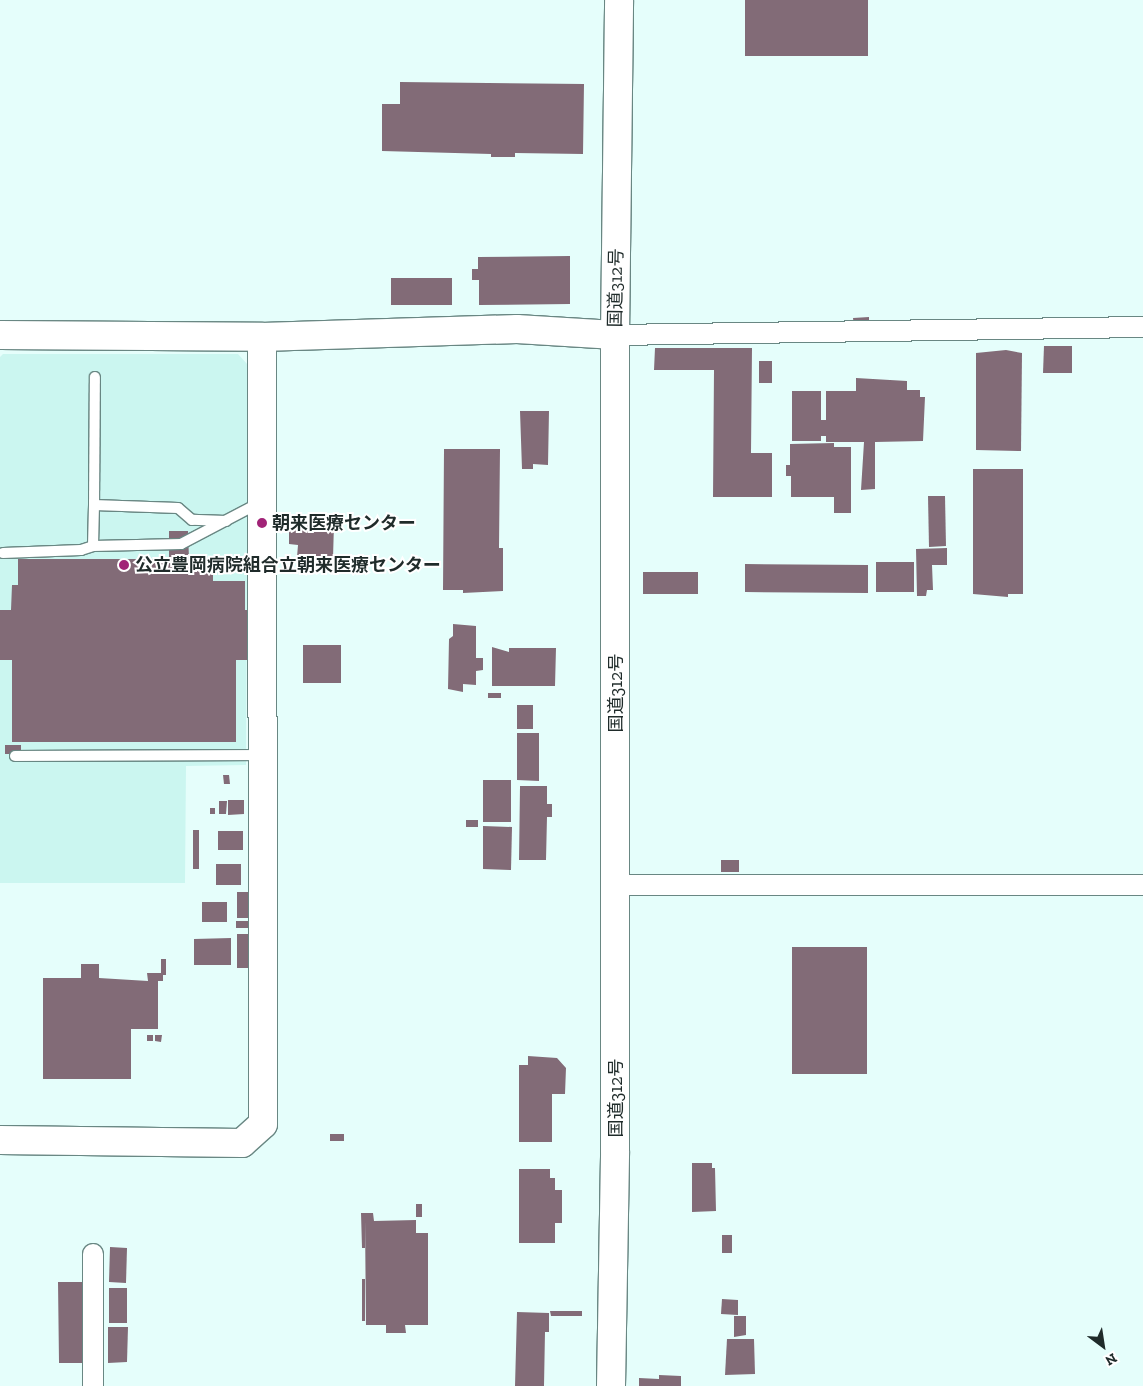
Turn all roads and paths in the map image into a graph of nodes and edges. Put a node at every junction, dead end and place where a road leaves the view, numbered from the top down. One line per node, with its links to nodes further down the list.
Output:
1 (619, 0): 3 (main road, 国道312号)
2 (1143, 327): 3 (street)
3 (615, 335): 5 (main road); 14 (main road, 国道312号)
4 (0, 336): 5 (main road)
5 (262, 337): 7 (main road)
6 (95, 377): 8 (lane)
7 (262, 502): 9 (lane); 12 (main road)
8 (94, 505): 9 (lane); 10 (lane)
9 (226, 521): 10 (lane)
10 (93, 546): 11 (lane)
11 (3, 553)
12 (262, 754): 13 (lane); 16 (main road)
13 (15, 756)
14 (617, 885): 15 (street); 19 (main road, 国道312号)
15 (1143, 885)
16 (0, 1140)
17 (93, 1254): 18 (street)
18 (93, 1386)
19 (611, 1386)

